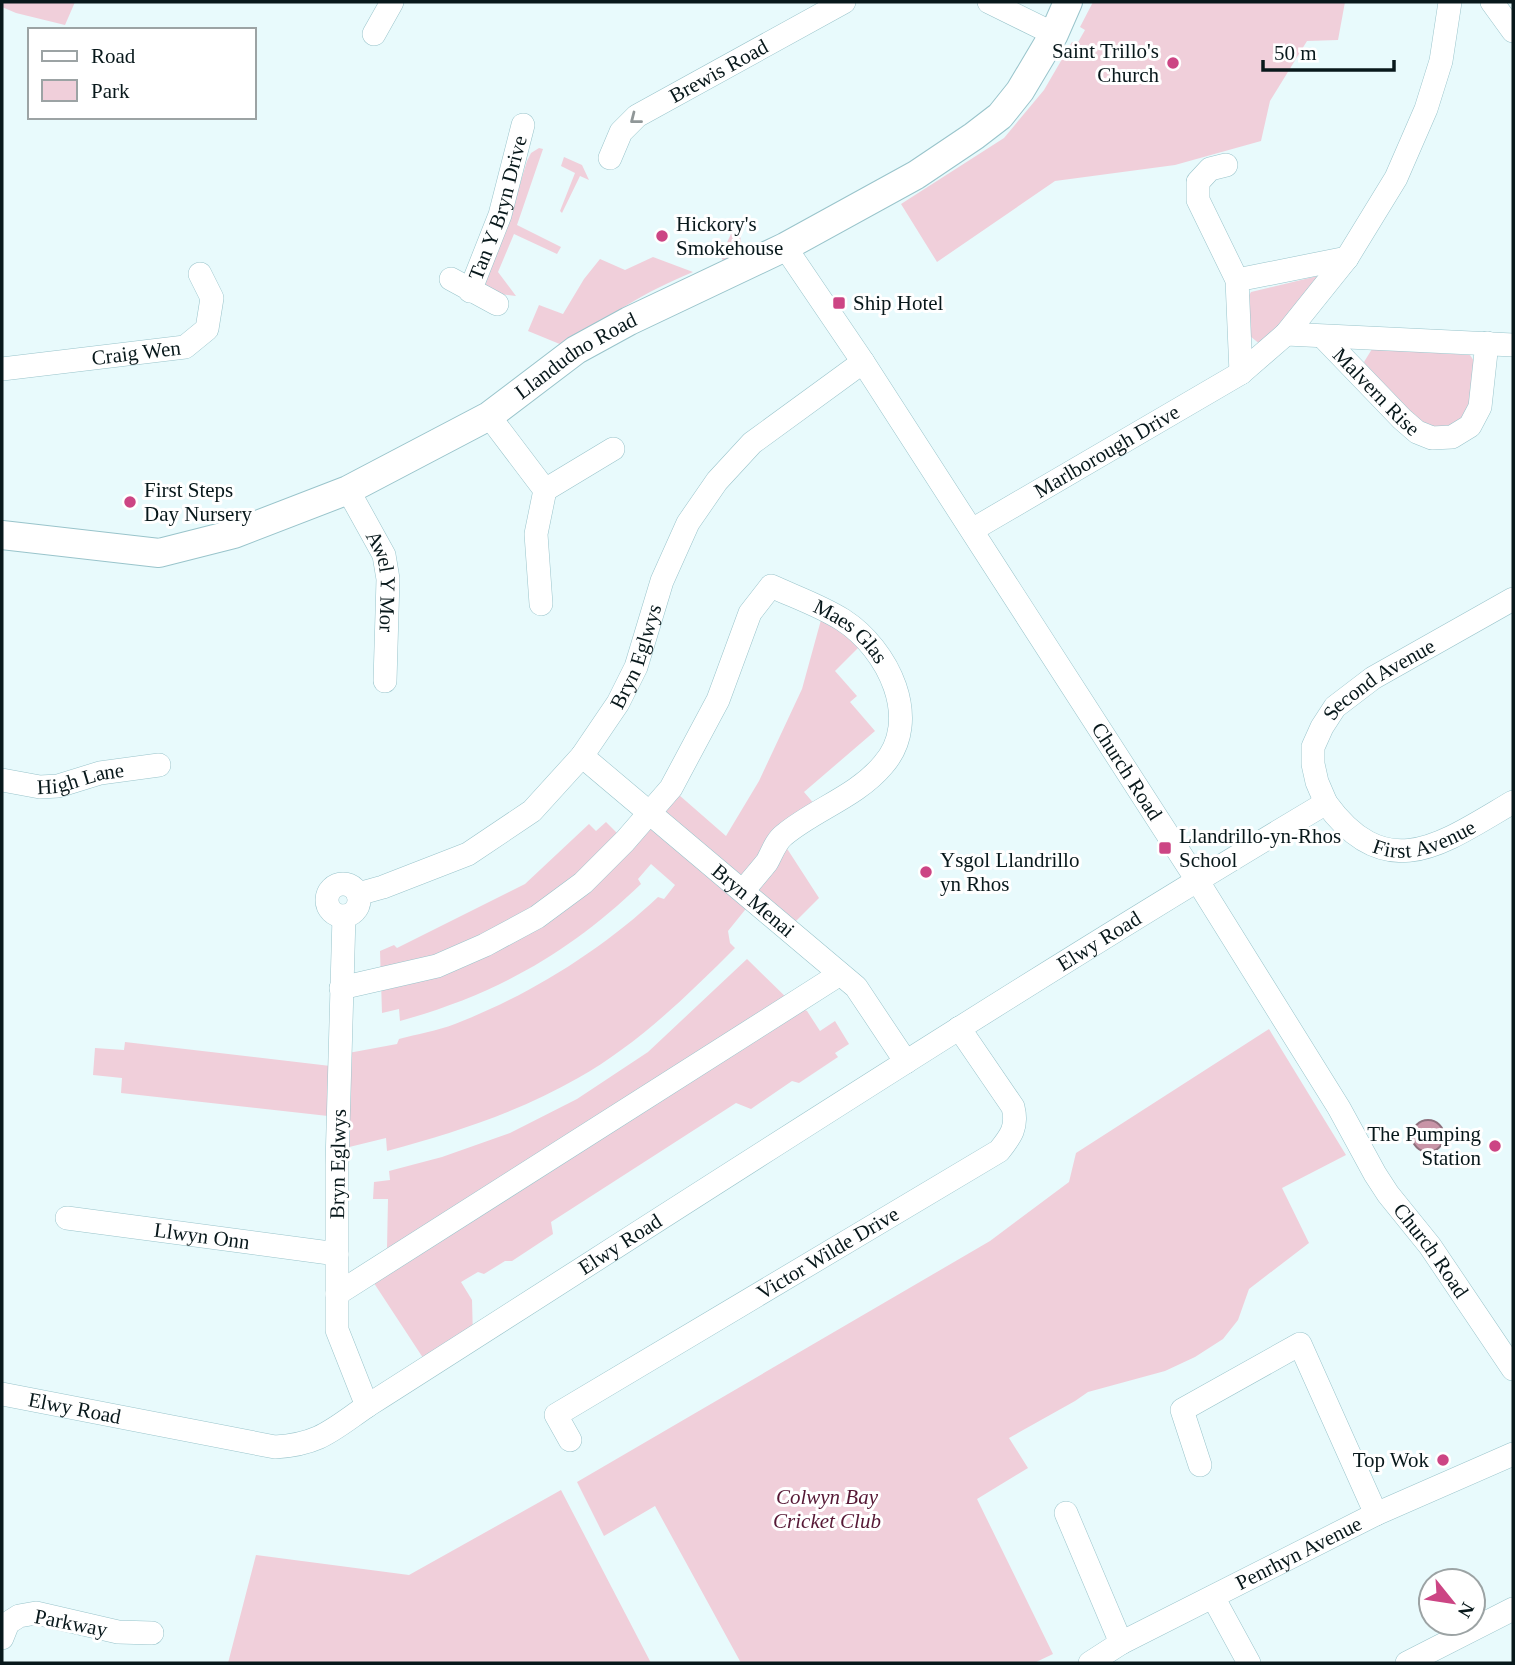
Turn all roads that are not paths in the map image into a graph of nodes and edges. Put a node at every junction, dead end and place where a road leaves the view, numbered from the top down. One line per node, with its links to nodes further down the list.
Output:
1 (392, 2): 8 (street)
2 (844, 2): 11 (street, Brewis Road, one-way to 11)
3 (989, 2): 9 (street)
4 (1068, 2): 9 (main road, Llandudno Road)
5 (1450, 2): 14 (street, Marlborough Drive)
6 (1492, 2): 7 (street)
7 (1513, 31)
8 (374, 34)
9 (1054, 34): 13 (main road, Llandudno Road)
10 (523, 125): 17 (street, Tan Y Bryn Drive)
11 (610, 158)
12 (1226, 165): 16 (street)
13 (785, 247): 22 (street, Church Road); 25 (main road, Llandudno Road)
14 (1347, 258): 16 (street); 18 (street, Marlborough Drive)
15 (201, 274): 23 (street, Craig Wen)
16 (1237, 280): 24 (street)
17 (497, 304)
18 (1286, 334): 19 (street, Malvern Rise); 24 (street, Marlborough Drive)
19 (1324, 338): 20 (street, Malvern Rise); 20 (street, Malvern Rise)
20 (1487, 343): 21 (street, Malvern Rise)
21 (1513, 345)
22 (863, 362): 29 (street, Church Road); 34 (street, Bryn Eglwys)
23 (2, 369)
24 (1241, 373): 29 (street, Marlborough Drive)
25 (489, 416): 27 (main road, Llandudno Road); 28 (street)
26 (613, 449): 28 (street)
27 (348, 490): 30 (main road, Llandudno Road); 33 (street, Awel Y Mor)
28 (545, 490): 32 (street)
29 (972, 530): 40 (street, Church Road)
30 (2, 535)
31 (1513, 599): 38 (street, Second Avenue)
32 (541, 604)
33 (385, 681)
34 (582, 756): 39 (street, Bryn Menai); 43 (street, Bryn Eglwys)
35 (159, 765): 36 (street, High Lane)
36 (2, 780)
37 (1513, 802): 38 (street, First Avenue)
38 (1326, 803): 40 (street)
39 (651, 812): 41 (street, Bryn Menai); 41 (street, Maes Glas); 43 (street)
40 (1197, 880): 44 (street, Elwy Road); 49 (street, Church Road)
41 (743, 891): 42 (street, Bryn Menai)
42 (840, 974): 45 (street, Bryn Menai); 48 (street)
43 (341, 988): 47 (street, Bryn Eglwys)
44 (959, 1028): 45 (street, Elwy Road); 52 (street, Victor Wilde Drive)
45 (906, 1062): 51 (street, Elwy Road)
46 (67, 1218): 47 (street, Llwyn Onn)
47 (337, 1254): 48 (street, Bryn Eglwys)
48 (337, 1294): 51 (street, Bryn Eglwys)
49 (1513, 1369)
50 (2, 1394): 51 (street, Elwy Road)
51 (367, 1406)
52 (570, 1440)
53 (1513, 1454): 56 (street, Penrhyn Avenue)
54 (1199, 1465): 56 (street)
55 (1066, 1513): 61 (street)
56 (1376, 1514): 57 (street, Penrhyn Avenue)
57 (1213, 1597): 61 (street, Penrhyn Avenue); 63 (street)
58 (1513, 1609): 64 (street)
59 (152, 1633): 60 (street, Parkway)
60 (2, 1638)
61 (1121, 1643): 62 (street, Penrhyn Avenue)
62 (1090, 1663)
63 (1249, 1663)
64 (1407, 1663)

